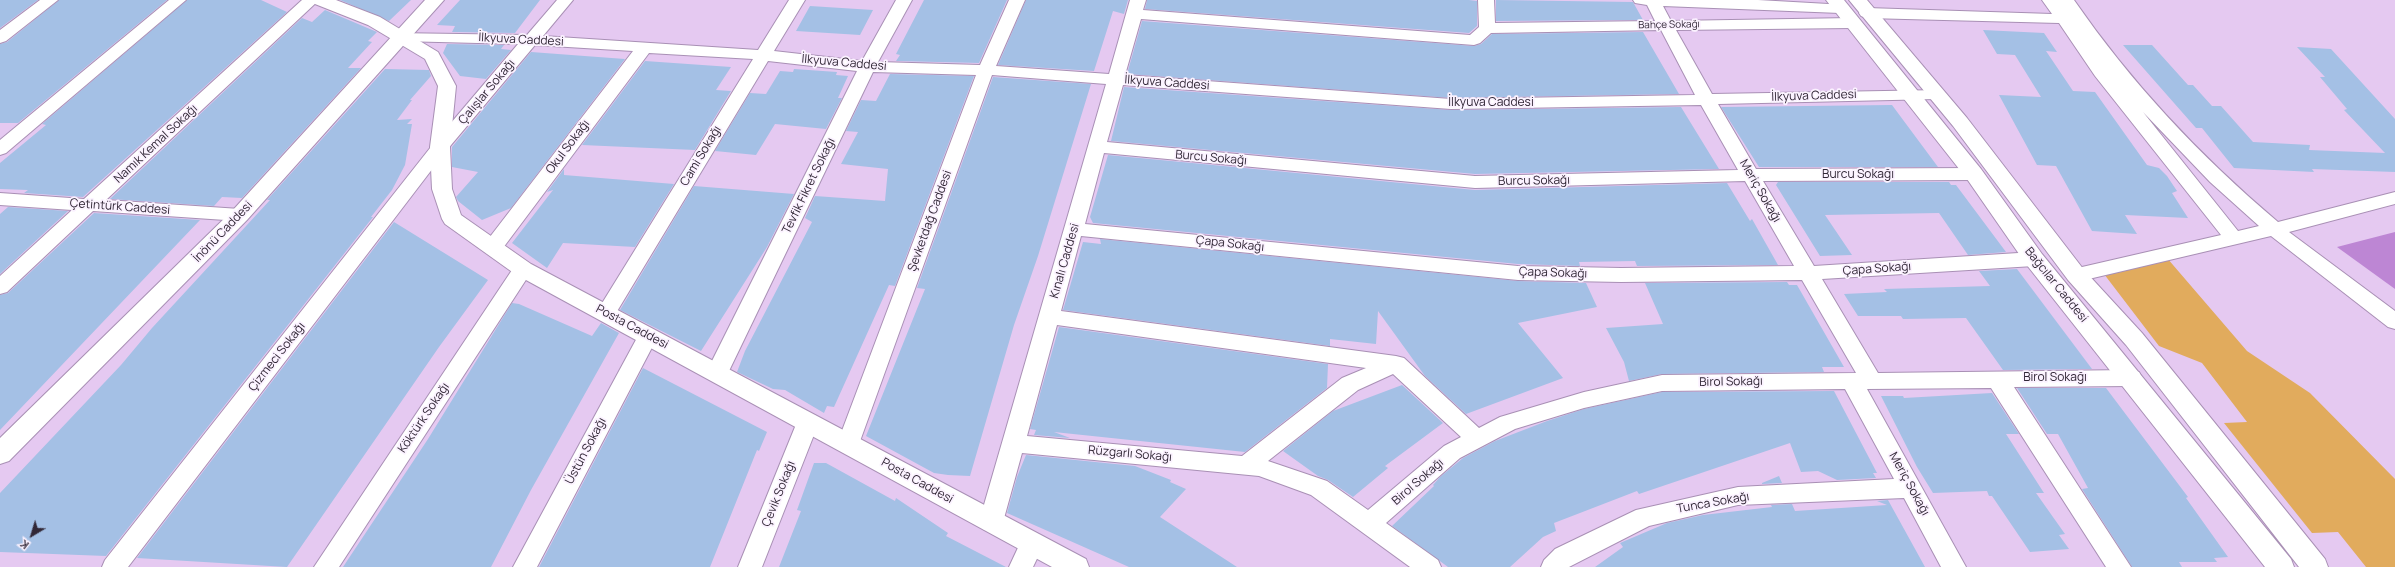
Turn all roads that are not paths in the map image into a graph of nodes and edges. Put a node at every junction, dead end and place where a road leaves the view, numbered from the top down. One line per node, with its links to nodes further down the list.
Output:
1 (50, 0): 19 (street)
2 (178, 0): 31 (street)
3 (321, 0): 18 (main road, Posta Caddesi); 36 (street, Namık Kemal Sokağı)
4 (435, 0): 18 (main road, İnönü Caddesi)
5 (566, 0): 20 (street, Çalışlar Sokağı)
6 (797, 0): 22 (street, Cami Sokağı)
7 (904, 0): 23 (street, Tevfik Fikret Sokağı)
8 (1017, 0): 24 (street, Şevketdağ Caddesi)
9 (1486, 0): 17 (street)
10 (1648, 0): 14 (street); 16 (street, Meriç Sokağı)
11 (2050, 0): 15 (street)
12 (2066, 0): 15 (street)
13 (1136, 7): 17 (street); 25 (street, Kınalı Caddesi)
14 (1850, 9): 15 (street); 16 (street, Bahçe Sokağı); 26 (main road, Bağcılar Caddesi); 27 (main road)
15 (2072, 19): 39 (street); 40 (street)
16 (1665, 25): 17 (street, Bahçe Sokağı); 28 (street, Meriç Sokağı)
17 (1487, 28)
18 (399, 36): 20 (street, İlkyuva Caddesi); 29 (main road, Posta Caddesi); 37 (main road, İnönü Caddesi)
19 (0, 38)
20 (531, 40): 21 (street, İlkyuva Caddesi); 29 (street, Çalışlar Sokağı)
21 (644, 48): 22 (street, İlkyuva Caddesi); 41 (street, Okul Sokağı)
22 (763, 55): 23 (street, İlkyuva Caddesi); 47 (street, Cami Sokağı)
23 (867, 67): 24 (street, İlkyuva Caddesi); 52 (street, Tevfik Fikret Sokağı)
24 (986, 70): 25 (street, İlkyuva Caddesi); 59 (street, Şevketdağ Caddesi)
25 (1116, 79): 28 (street, İlkyuva Caddesi); 30 (street, Kınalı Caddesi)
26 (1912, 94): 27 (street, İlkyuva Caddesi); 28 (street, İlkyuva Caddesi); 32 (main road, Bağcılar Caddesi)
27 (1936, 94): 45 (main road)
28 (1706, 99): 33 (street, Meriç Sokağı)
29 (440, 147): 41 (main road, Posta Caddesi); 66 (street, Çizmeci Sokağı)
30 (1097, 147): 33 (street, Burcu Sokağı); 38 (street, Kınalı Caddesi)
31 (0, 149)
32 (1974, 174): 33 (street, Burcu Sokağı); 42 (main road, Bağcılar Caddesi)
33 (1751, 175): 44 (street, Meriç Sokağı)
34 (2395, 198): 39 (street)
35 (0, 199): 36 (street, Çetintürk Caddesi)
36 (89, 205): 37 (street, Çetintürk Caddesi); 46 (street, Namık Kemal Sokağı)
37 (240, 215): 60 (main road, İnönü Caddesi)
38 (1074, 229): 44 (street, Çapa Sokağı); 48 (street, Kınalı Caddesi)
39 (2275, 229): 40 (street); 49 (street)
40 (2234, 239): 45 (street)
41 (493, 247): 43 (main road, Posta Caddesi)
42 (2034, 260): 44 (street, Çapa Sokağı); 53 (main road, Bağcılar Caddesi)
43 (523, 269): 47 (main road, Posta Caddesi); 67 (street, Köktürk Sokağı)
44 (1808, 273): 55 (street, Meriç Sokağı)
45 (2076, 276): 76 (main road)
46 (0, 287)
47 (606, 313): 50 (main road, Posta Caddesi)
48 (1049, 317): 51 (street); 58 (street, Kınalı Caddesi)
49 (2395, 322)
50 (648, 336): 52 (main road, Posta Caddesi); 68 (street, Üstün Sokağı)
51 (1396, 364): 57 (street); 61 (street)
52 (717, 373): 56 (main road, Posta Caddesi)
53 (2131, 378): 54 (street, Birol Sokağı); 75 (main road, Bağcılar Caddesi)
54 (1997, 379): 55 (street, Birol Sokağı); 74 (street)
55 (1861, 380): 57 (street, Birol Sokağı); 62 (street, Meriç Sokağı)
56 (808, 422): 59 (main road, Posta Caddesi); 69 (street, Çevik Sokağı)
57 (1477, 439): 64 (street, Birol Sokağı)
58 (1013, 443): 61 (street, Rüzgarlı Sokağı); 63 (street, Kınalı Caddesi)
59 (848, 444): 63 (main road, Posta Caddesi)
60 (0, 454)
61 (1248, 465): 64 (street, Rüzgarlı Sokağı)
62 (1911, 488): 72 (street, Tunca Sokağı); 73 (street, Meriç Sokağı)
63 (991, 522): 65 (main road, Posta Caddesi)
64 (1369, 524): 71 (street, Rüzgarlı Sokağı)
65 (1026, 556): 70 (main road, Posta Caddesi)
66 (114, 567)
67 (326, 567)
68 (525, 567)
69 (750, 567)
70 (1076, 567)
71 (1429, 567)
72 (1553, 567)
73 (1954, 567)
74 (2119, 567)
75 (2280, 567)
76 (2315, 567)

